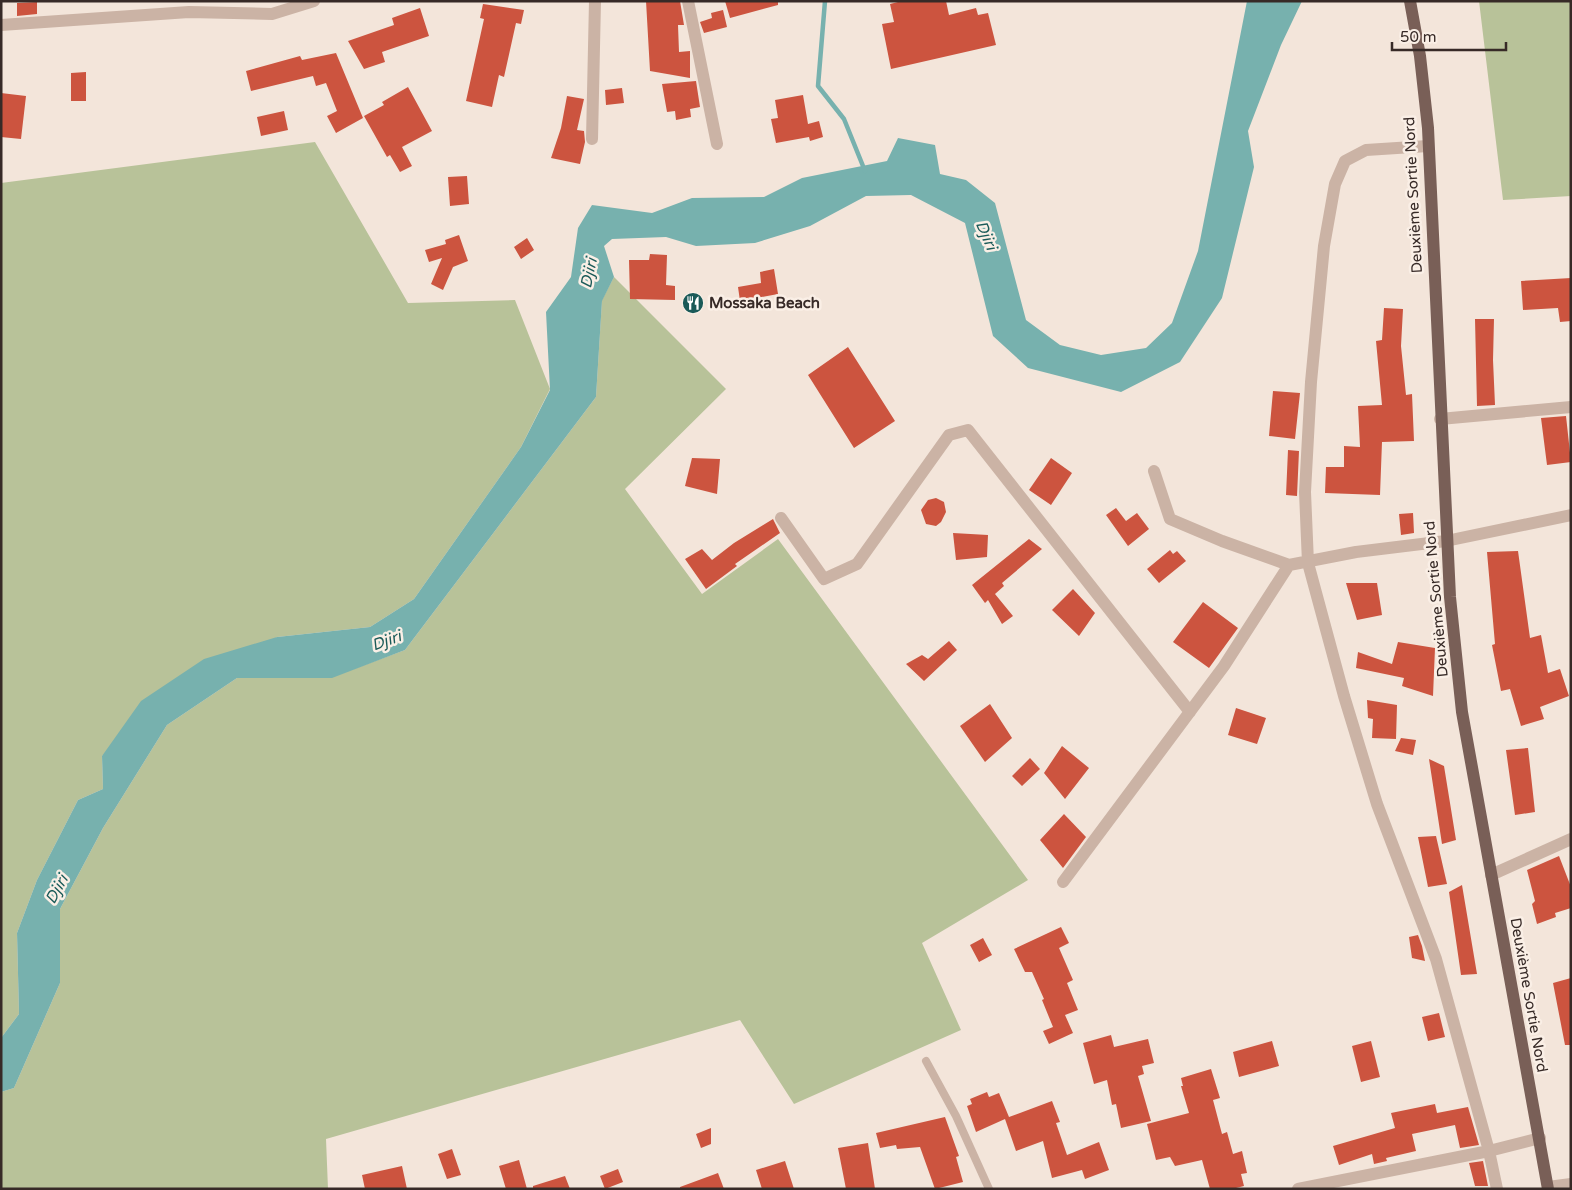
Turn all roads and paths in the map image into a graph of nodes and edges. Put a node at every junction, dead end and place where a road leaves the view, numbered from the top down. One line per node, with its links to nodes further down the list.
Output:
1 (314, 1): 5 (street)
2 (595, 1): 6 (street)
3 (688, 1): 7 (street)
4 (1410, 1): 8 (main road, Deuxième Sortie Nord)
5 (1, 25)
6 (592, 139)
7 (717, 144)
8 (1428, 146): 10 (main road, Deuxième Sortie Nord); 15 (street)
9 (1571, 407): 10 (street)
10 (1440, 419): 14 (main road, Deuxième Sortie Nord)
11 (1154, 471): 16 (street)
12 (1571, 515): 14 (street)
13 (781, 518): 17 (street)
14 (1446, 541): 15 (street); 19 (main road, Deuxième Sortie Nord)
15 (1308, 563): 16 (street); 23 (street)
16 (1289, 565): 17 (street)
17 (1190, 712): 20 (street)
18 (1571, 840): 19 (street)
19 (1491, 875): 22 (main road, Deuxième Sortie Nord)
20 (1063, 882)
21 (926, 1061): 26 (lane)
22 (1540, 1138): 23 (street); 25 (main road, Deuxième Sortie Nord)
23 (1490, 1150): 27 (street); 28 (street)
24 (1571, 1184): 25 (street)
25 (1548, 1188)
26 (989, 1189)
27 (1298, 1189)
28 (1497, 1189)

